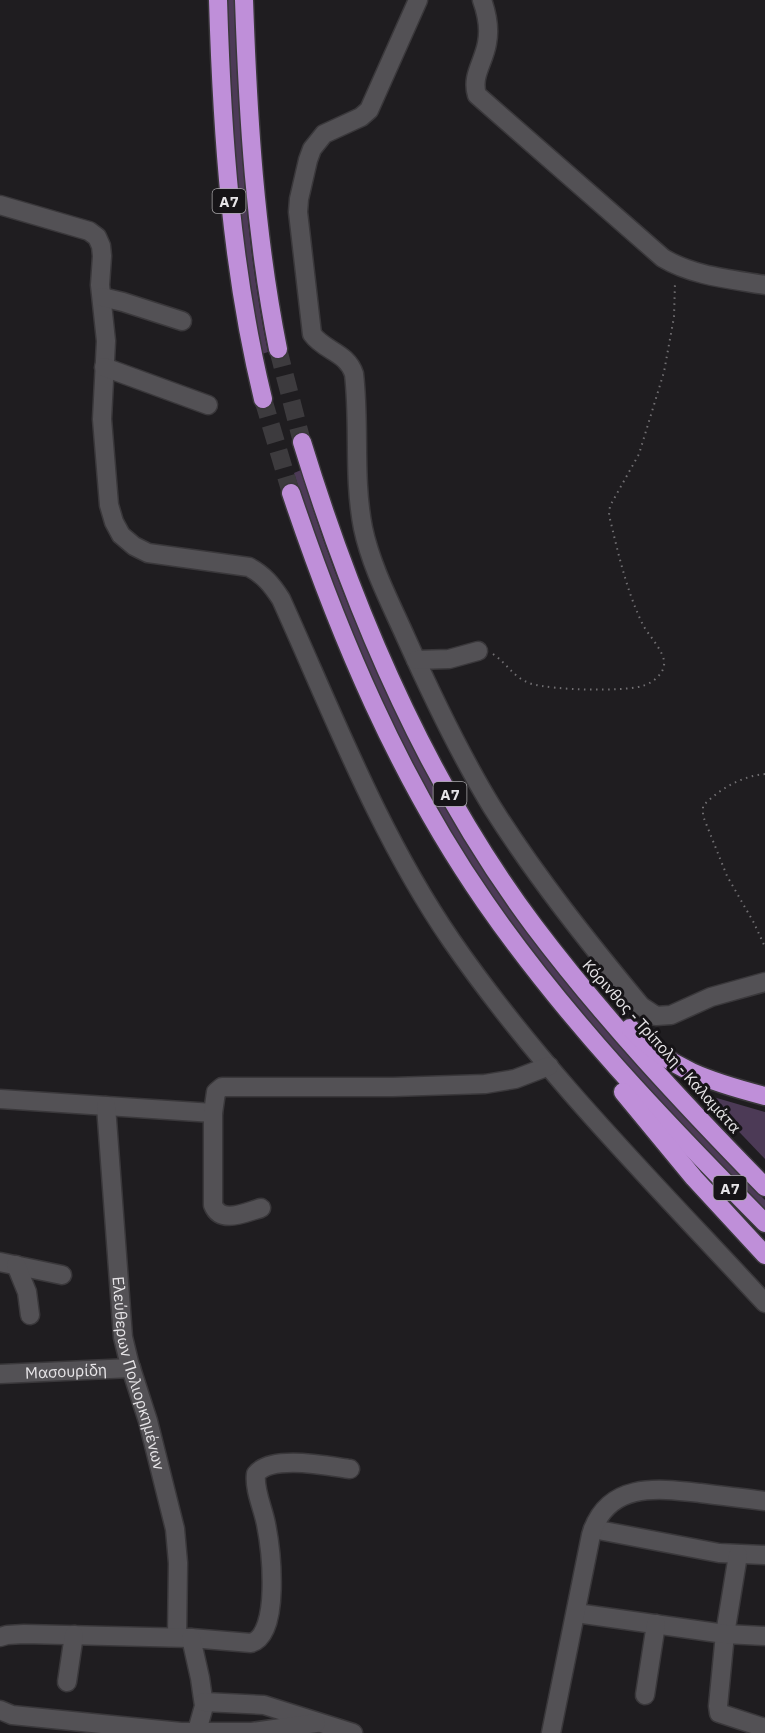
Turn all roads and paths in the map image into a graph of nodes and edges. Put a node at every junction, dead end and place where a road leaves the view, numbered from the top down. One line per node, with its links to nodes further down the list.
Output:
1 (218, 0): 12 (highway, Α7)
2 (244, 0): 10 (highway, Α7)
3 (418, 0): 17 (street)
4 (482, 0): 6 (street)
5 (0, 205): 8 (street)
6 (678, 267): 7 (street); 16 (path)
7 (765, 285)
8 (102, 297): 9 (street); 11 (street)
9 (183, 321)
10 (278, 349)
11 (104, 367): 13 (street); 23 (street)
12 (263, 399)
13 (208, 405)
14 (302, 442): 19 (highway, Κόρινθος - Τρίπολη - Καλαμάτα / Α7)
15 (291, 494): 20 (highway, Α7)
16 (478, 651): 17 (street)
17 (416, 660): 22 (street)
18 (765, 774): 21 (path)
19 (534, 926): 24 (highway); 28 (highway, Κόρινθος - Τρίπολη - Καλαμάτα / Α7)
20 (514, 942): 30 (highway, Α7); 31 (highway)
21 (765, 947)
22 (765, 981)
23 (549, 1066): 27 (street); 34 (street)
24 (765, 1096)
25 (0, 1099): 26 (street)
26 (106, 1106): 27 (street); 36 (street, Ελεύθερων Πολιορκημένων)
27 (213, 1113): 29 (street)
28 (765, 1187)
29 (261, 1208)
30 (765, 1223)
31 (765, 1255)
32 (8, 1264): 33 (street); 35 (street)
33 (62, 1275)
34 (765, 1303)
35 (30, 1315)
36 (131, 1368): 37 (street, Μασουρίδη); 49 (street, Ελεύθερων Πολιορκημένων)
37 (0, 1374)
38 (350, 1469): 49 (street)
39 (765, 1501): 40 (street)
40 (593, 1529): 41 (street); 43 (street)
41 (738, 1555): 42 (street); 45 (street)
42 (765, 1555)
43 (576, 1613): 44 (street); 58 (street)
44 (656, 1624): 45 (street); 51 (street)
45 (725, 1634): 47 (street); 55 (street)
46 (74, 1635): 48 (street); 49 (street); 50 (street)
47 (765, 1636)
48 (0, 1637)
49 (184, 1638): 52 (street, Ελεύθερων Πολιορκημένων)
50 (67, 1682)
51 (645, 1695)
52 (204, 1702): 54 (street); 56 (street)
53 (0, 1710): 56 (street)
54 (316, 1723): 56 (street); 57 (street)
55 (753, 1728)
56 (186, 1732)
57 (353, 1733)
58 (551, 1733)

